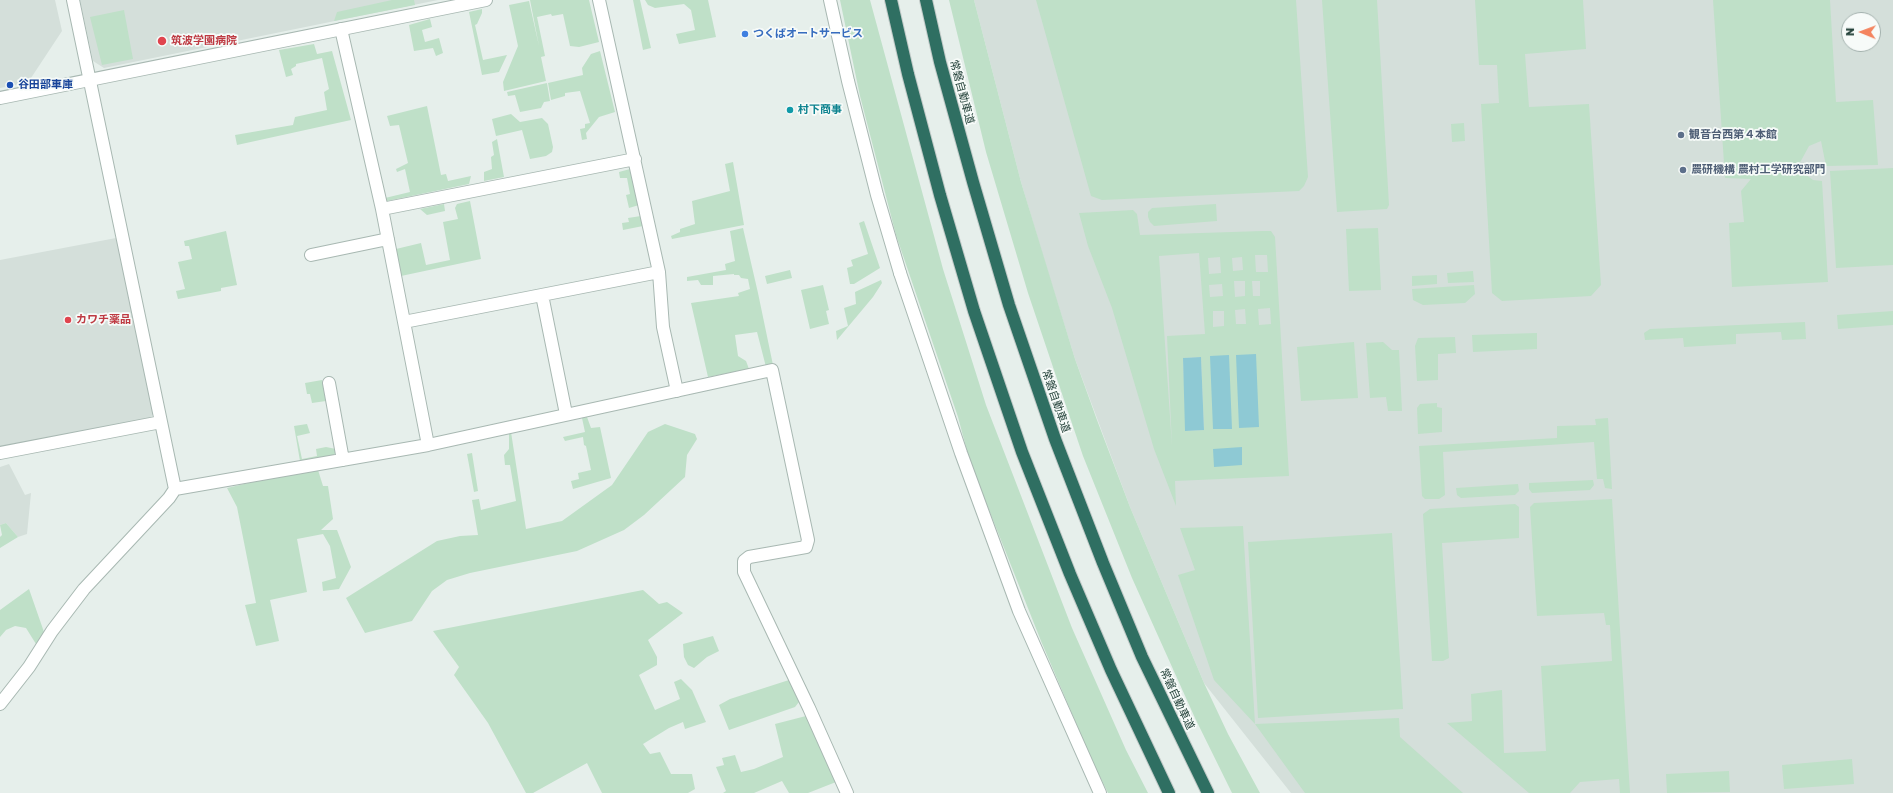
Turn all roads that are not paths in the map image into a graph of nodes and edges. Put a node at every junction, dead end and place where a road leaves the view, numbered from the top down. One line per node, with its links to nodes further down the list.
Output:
1 (73, 0): 8 (street)
2 (486, 0): 7 (street)
3 (599, 0): 10 (street)
4 (830, 0): 27 (street)
5 (891, 0): 28 (highway)
6 (926, 0): 29 (highway, 常磐自動車道)
7 (341, 29): 8 (street); 11 (street)
8 (89, 80): 9 (street); 20 (street)
9 (0, 98)
10 (635, 160): 11 (street); 14 (street)
11 (382, 209): 12 (street)
12 (388, 239): 13 (street); 16 (street)
13 (311, 256)
14 (659, 272): 15 (street); 18 (street)
15 (542, 295): 16 (street); 19 (street)
16 (404, 322): 21 (street)
17 (329, 383): 23 (street)
18 (677, 391): 19 (street); 26 (street)
19 (566, 414): 21 (street)
20 (161, 422): 22 (street); 24 (street)
21 (428, 445): 23 (street)
22 (0, 453)
23 (343, 460): 24 (street)
24 (175, 489): 25 (street)
25 (0, 704)
26 (847, 793)
27 (1100, 793)
28 (1169, 793)
29 (1208, 793)

